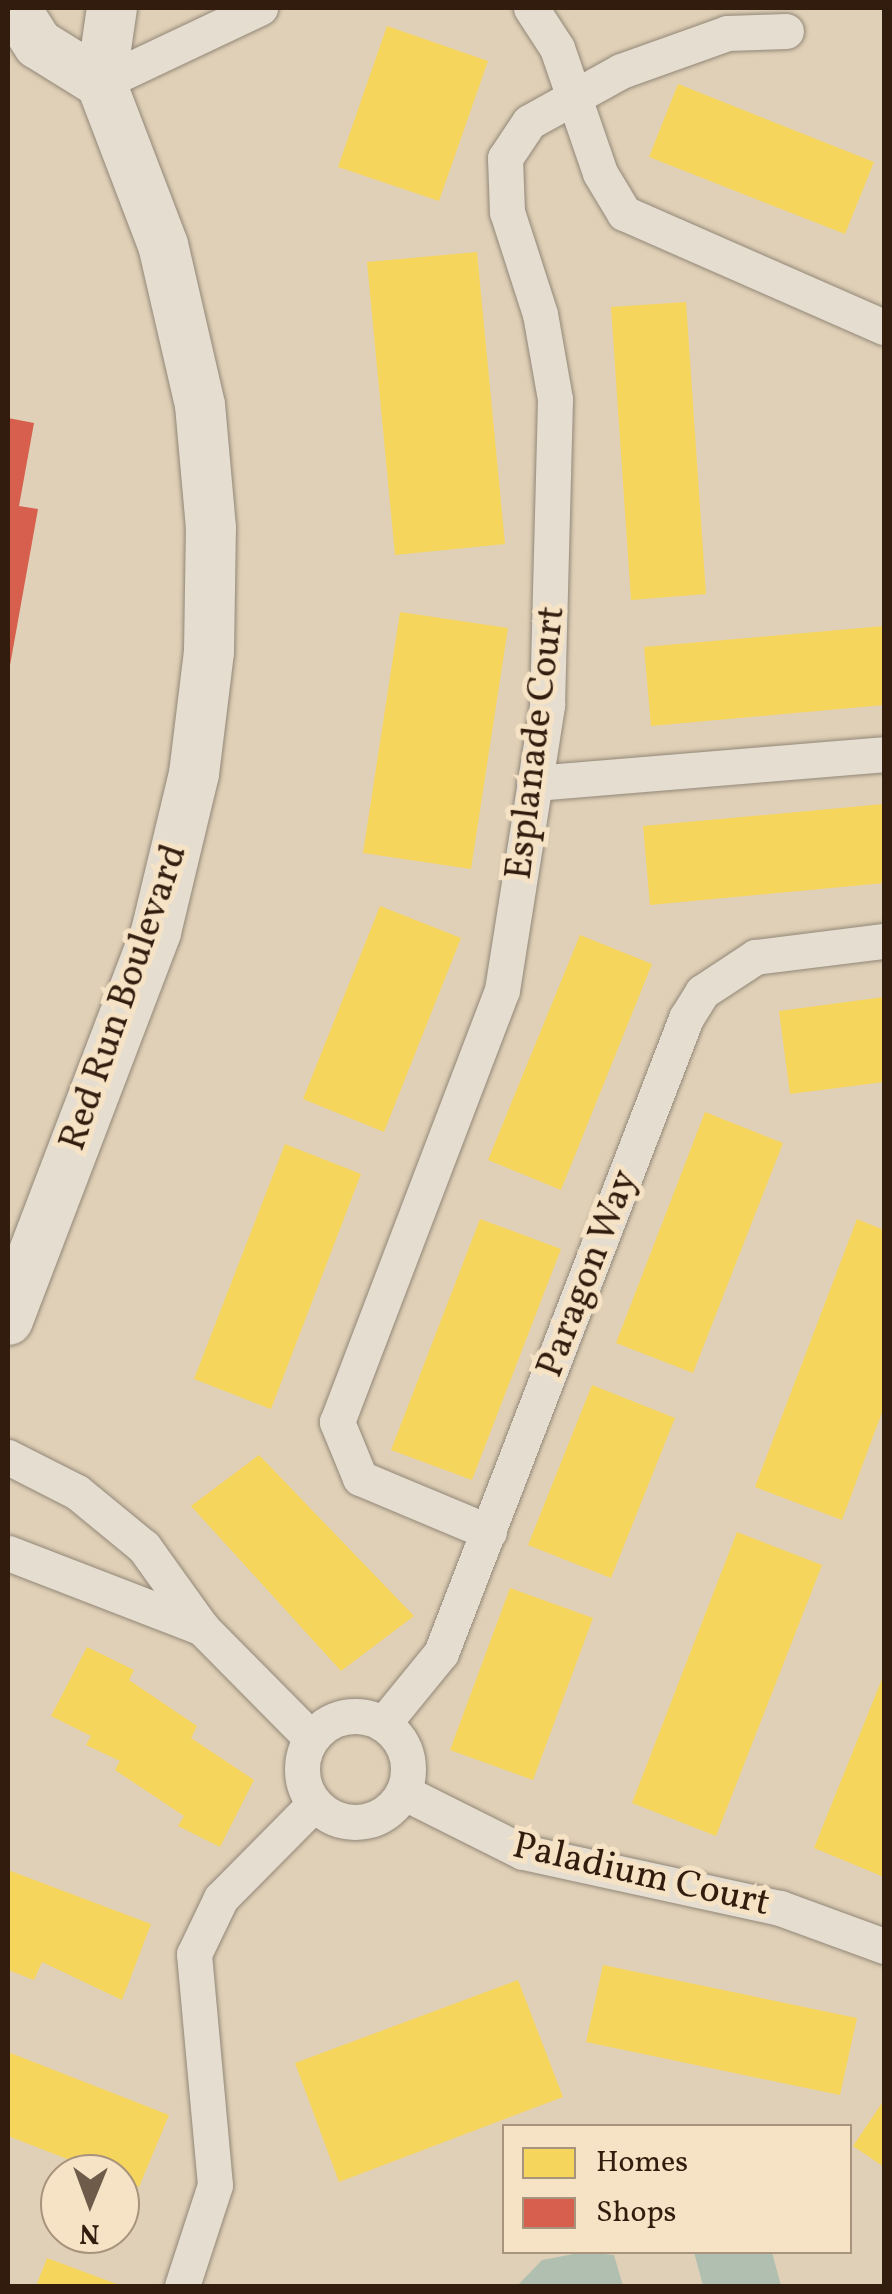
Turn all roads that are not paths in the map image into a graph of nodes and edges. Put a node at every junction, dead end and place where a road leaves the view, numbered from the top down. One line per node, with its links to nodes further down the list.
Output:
1 (15, 8): 6 (main road)
2 (260, 8): 6 (street)
3 (531, 8): 7 (street)
4 (117, 9): 6 (main road)
5 (786, 30): 7 (street, Esplanade Court)
6 (101, 83): 12 (main road, Red Run Boulevard)
7 (575, 93): 8 (street); 10 (street, Esplanade Court)
8 (884, 327)
9 (884, 754): 10 (street)
10 (534, 782): 14 (street, Esplanade Court)
11 (884, 941): 14 (street, Paragon Way)
12 (8, 1320)
13 (8, 1457): 16 (street)
14 (489, 1532): 17 (street, Paragon Way)
15 (8, 1552): 16 (street)
16 (202, 1628): 18 (street)
17 (382, 1724): 18 (street); 19 (street)
18 (311, 1738): 20 (street)
19 (404, 1792): 20 (street); 21 (street, Paladium Court)
20 (314, 1804): 22 (street)
21 (884, 1946)
22 (182, 2286)

